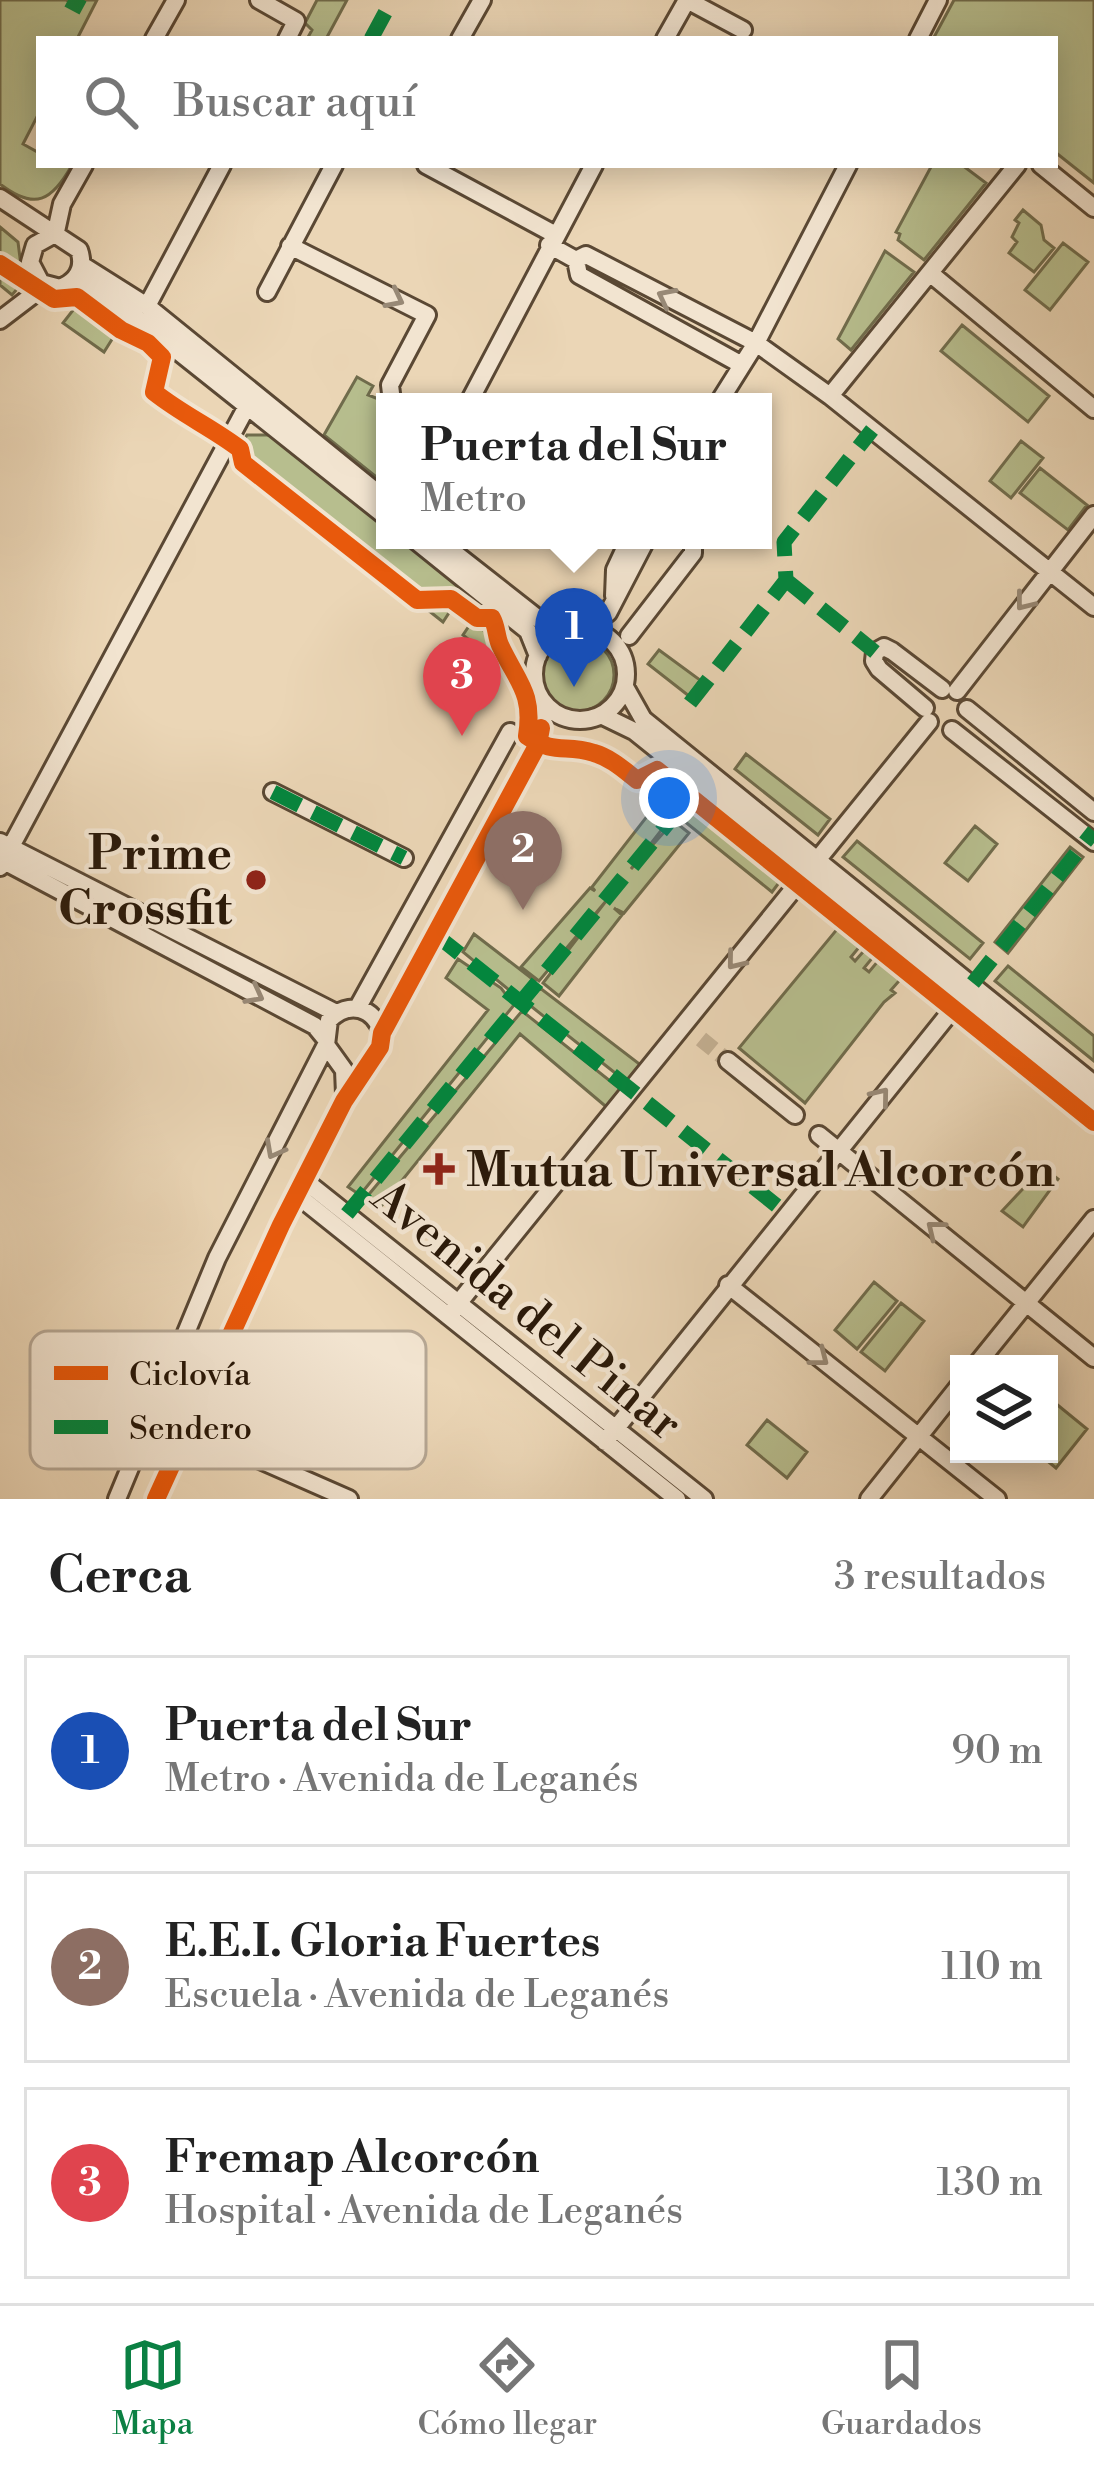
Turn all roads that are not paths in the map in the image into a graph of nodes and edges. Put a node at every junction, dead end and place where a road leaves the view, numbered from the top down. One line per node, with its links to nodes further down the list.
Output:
1 (176, 0): 7 (street)
2 (259, 0): 8 (street)
3 (482, 0): 9 (street)
4 (687, 0): 6 (street); 10 (street)
5 (938, 0): 11 (street)
6 (743, 30)
7 (156, 36)
8 (288, 36)
9 (462, 36)
10 (667, 36)
11 (920, 36)
12 (82, 168): 23 (street)
13 (219, 168): 32 (street)
14 (332, 168): 26 (street)
15 (431, 168): 24 (street)
16 (592, 168): 24 (street)
17 (846, 168): 34 (street)
18 (1016, 168): 29 (street)
19 (1045, 168): 21 (street)
20 (0, 198): 23 (street)
21 (1094, 208)
22 (0, 209): 25 (street)
23 (54, 235): 25 (street); 28 (street)
24 (552, 240): 27 (street); 37 (street)
25 (35, 245): 30 (street)
26 (290, 246): 31 (street); 36 (street, one-way to 36)
27 (576, 260): 34 (street, one-way to 27); 35 (street)
28 (79, 271): 30 (street); 32 (street); 40 (street)
29 (931, 274): 39 (street); 41 (street)
30 (40, 283): 33 (street)
31 (267, 292)
32 (147, 306): 42 (street)
33 (0, 320)
34 (756, 343): 35 (street); 39 (street)
35 (742, 364): 38 (street)
36 (391, 393)
37 (474, 393)
38 (724, 393)
39 (830, 396): 50 (street)
40 (246, 408): 43 (street); 70 (street)
41 (1094, 409)
42 (376, 492)
43 (376, 509)
44 (1094, 515): 50 (street)
45 (426, 549): 56 (street)
46 (449, 549): 54 (street)
47 (624, 549): 51 (street)
48 (641, 549): 51 (street)
49 (694, 549): 55 (street)
50 (1049, 571): 52 (street); 58 (street, one-way to 58)
51 (611, 607): 53 (street); 55 (street)
52 (1094, 608)
53 (586, 628): 54 (street); 55 (street)
54 (562, 631): 56 (street)
55 (619, 637): 57 (street)
56 (538, 656): 59 (street)
57 (625, 687): 61 (street); 72 (street)
58 (949, 690): 60 (street); 62 (street); 62 (street)
59 (540, 698): 63 (street); 66 (street)
60 (967, 709): 64 (street); 68 (street)
61 (601, 715): 63 (street); 72 (street)
62 (927, 715): 64 (street); 72 (street)
63 (575, 720): 66 (street)
64 (952, 730): 69 (street)
65 (510, 732): 75 (street)
66 (538, 744): 74 (street)
67 (273, 792): 71 (street)
68 (1094, 812)
69 (1094, 842)
70 (3, 855): 76 (street); 80 (street, one-way to 80)
71 (404, 858)
72 (813, 865): 73 (street); 77 (street, one-way to 77); 83 (street)
73 (964, 995): 84 (street); 88 (street, one-way to 73)
74 (400, 999): 75 (street); 78 (street)
75 (364, 1010): 76 (street); 78 (street)
76 (336, 1013): 80 (street)
77 (684, 1025): 79 (street); 93 (street)
78 (382, 1033): 81 (street)
79 (701, 1039)
80 (328, 1047): 81 (street); 85 (street); 94 (street, one-way to 94)
81 (371, 1059): 85 (street)
82 (728, 1061): 86 (street)
83 (1094, 1084)
84 (1094, 1100)
85 (344, 1101): 89 (street)
86 (795, 1115)
87 (819, 1136): 88 (street)
88 (838, 1150): 91 (street); 92 (street, one-way to 88)
89 (300, 1188): 93 (street, Avenida del Pinar); 95 (street)
90 (1094, 1219): 92 (street)
91 (728, 1285): 99 (street); 100 (street, one-way to 100)
92 (1026, 1303): 96 (street); 97 (street)
93 (453, 1310): 99 (street, Avenida del Pinar)
94 (187, 1331)
95 (233, 1331)
96 (984, 1355)
97 (1094, 1358)
98 (950, 1398): 100 (street)
99 (611, 1436): 104 (street, Avenida del Pinar)
100 (919, 1436): 109 (street); 110 (street)
101 (129, 1469): 105 (street, one-way to 105)
102 (169, 1469): 106 (street)
103 (281, 1469): 107 (street)
104 (676, 1494): 108 (street, Avenida del Pinar)
105 (117, 1499)
106 (156, 1499)
107 (349, 1499)
108 (704, 1499)
109 (869, 1499)
110 (997, 1499)

